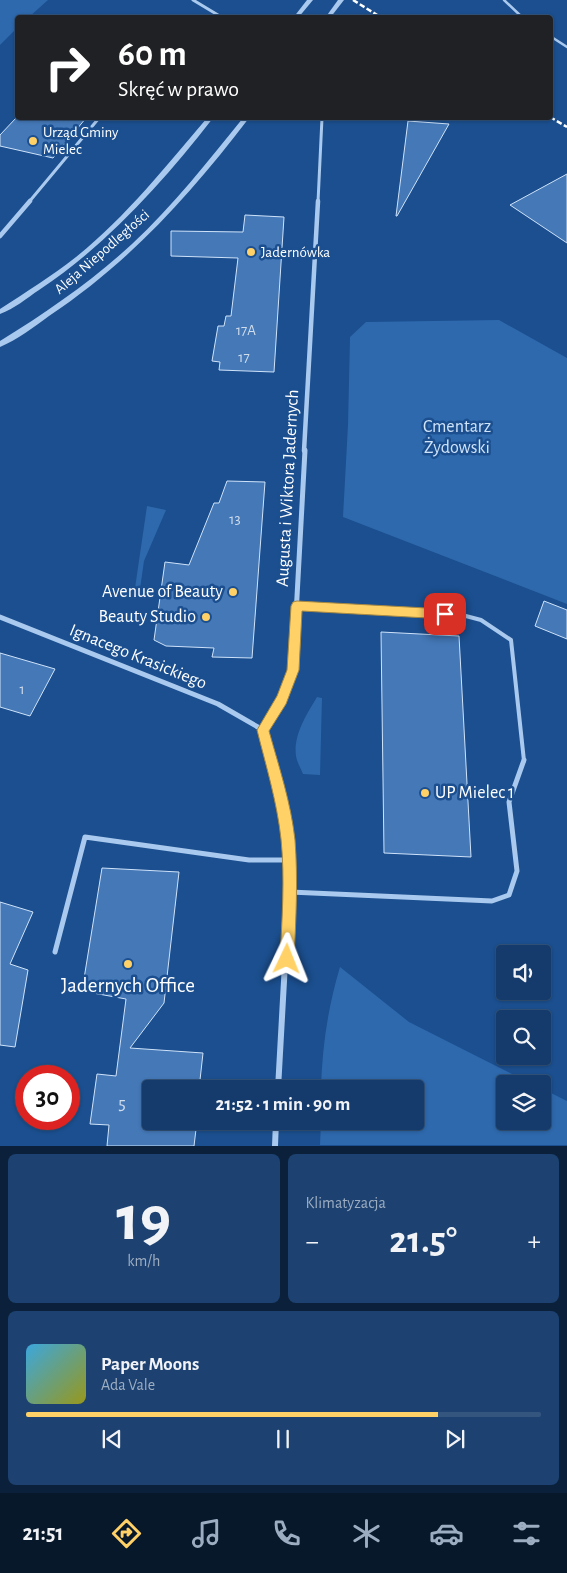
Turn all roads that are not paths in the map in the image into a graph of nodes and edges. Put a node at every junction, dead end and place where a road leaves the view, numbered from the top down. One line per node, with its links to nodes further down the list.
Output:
1 (193, 0): 5 (street)
2 (310, 0): 6 (street)
3 (341, 0): 7 (street)
4 (504, 0): 8 (lane)
5 (219, 15)
6 (298, 15)
7 (329, 15)
8 (520, 15)
9 (553, 38): 10 (lane)
10 (567, 47)
11 (97, 120): 17 (street)
12 (208, 120): 15 (street, Aleja Niepodległości)
13 (244, 120): 16 (street, Aleja Niepodległości)
14 (322, 120): 20 (street, Augusta i Wiktora Jadernych)
15 (196, 135): 18 (street, Aleja Niepodległości)
16 (225, 143): 19 (street, Aleja Niepodległości)
17 (0, 236)
18 (0, 312)
19 (0, 344)
20 (297, 606): 22 (street, Augusta i Wiktora Jadernych); 24 (lane)
21 (0, 617): 22 (street, Ignacego Krasickiego)
22 (263, 730): 23 (street)
23 (289, 860): 24 (street); 25 (lane)
24 (290, 892): 26 (street)
25 (55, 952)
26 (279, 1080)
27 (276, 1130): 28 (street)
28 (275, 1146)

